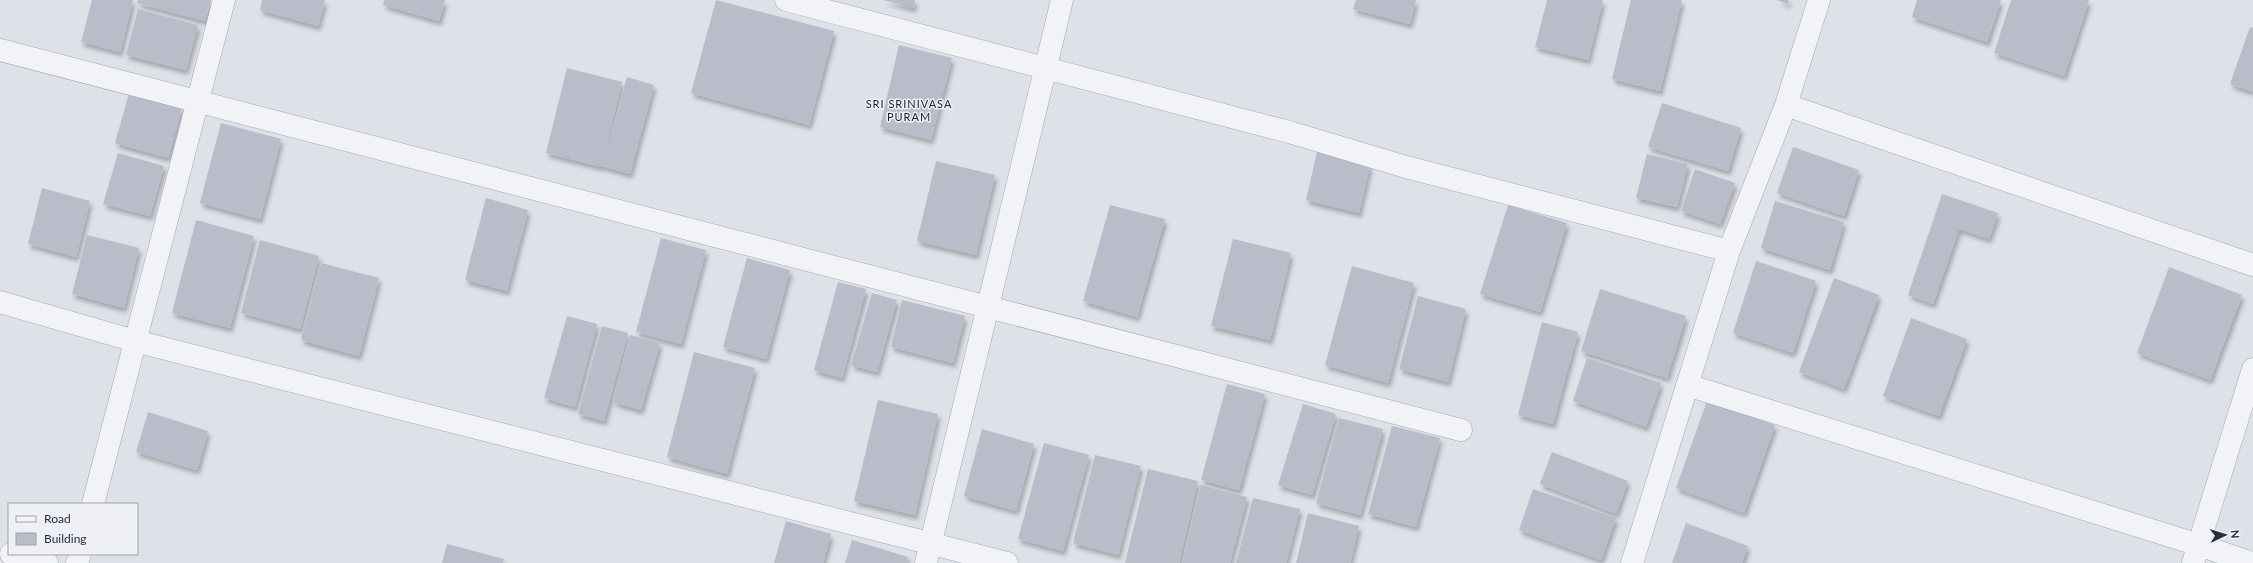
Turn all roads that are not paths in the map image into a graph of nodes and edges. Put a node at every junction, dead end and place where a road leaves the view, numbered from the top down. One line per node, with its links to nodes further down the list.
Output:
1 (224, 0): 7 (street)
2 (786, 0): 6 (street)
3 (1062, 0): 6 (street)
4 (1819, 0): 8 (street)
5 (0, 50): 7 (street)
6 (1044, 68): 9 (street); 12 (street)
7 (198, 102): 12 (street); 13 (street)
8 (1786, 105): 9 (street); 10 (street)
9 (1728, 251): 15 (street)
10 (2253, 265)
11 (0, 302): 13 (street)
12 (987, 306): 16 (street); 18 (street)
13 (135, 341): 17 (street); 18 (street)
14 (2253, 369): 19 (street)
15 (1687, 386): 19 (street); 24 (street)
16 (1461, 430)
17 (93, 503)
18 (932, 542): 22 (street); 23 (street)
19 (2196, 554): 25 (street)
20 (14, 555): 21 (street)
21 (47, 563)
22 (926, 563)
23 (1007, 563)
24 (1632, 563)
25 (2252, 563)

